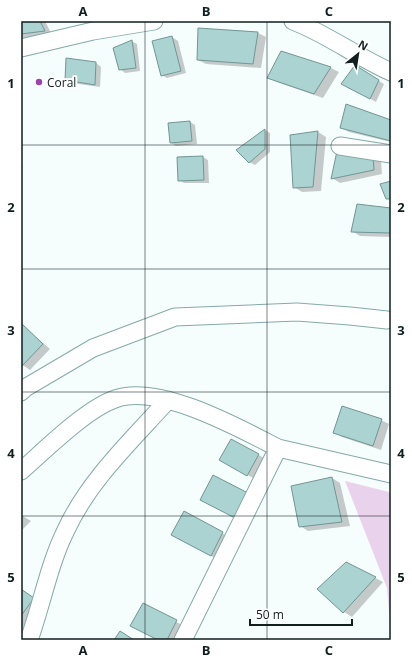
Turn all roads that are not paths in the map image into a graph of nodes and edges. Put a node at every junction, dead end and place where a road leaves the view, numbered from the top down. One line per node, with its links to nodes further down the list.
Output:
1 (154, 21): 3 (street)
2 (292, 21): 4 (street)
3 (21, 48)
4 (391, 72)
5 (340, 146): 6 (street)
6 (391, 154)
7 (387, 320): 8 (street)
8 (21, 392)
9 (168, 400): 10 (street); 11 (street); 13 (street)
10 (278, 448): 12 (street); 14 (street)
11 (21, 471)
12 (391, 474)
13 (29, 640)
14 (183, 640)

